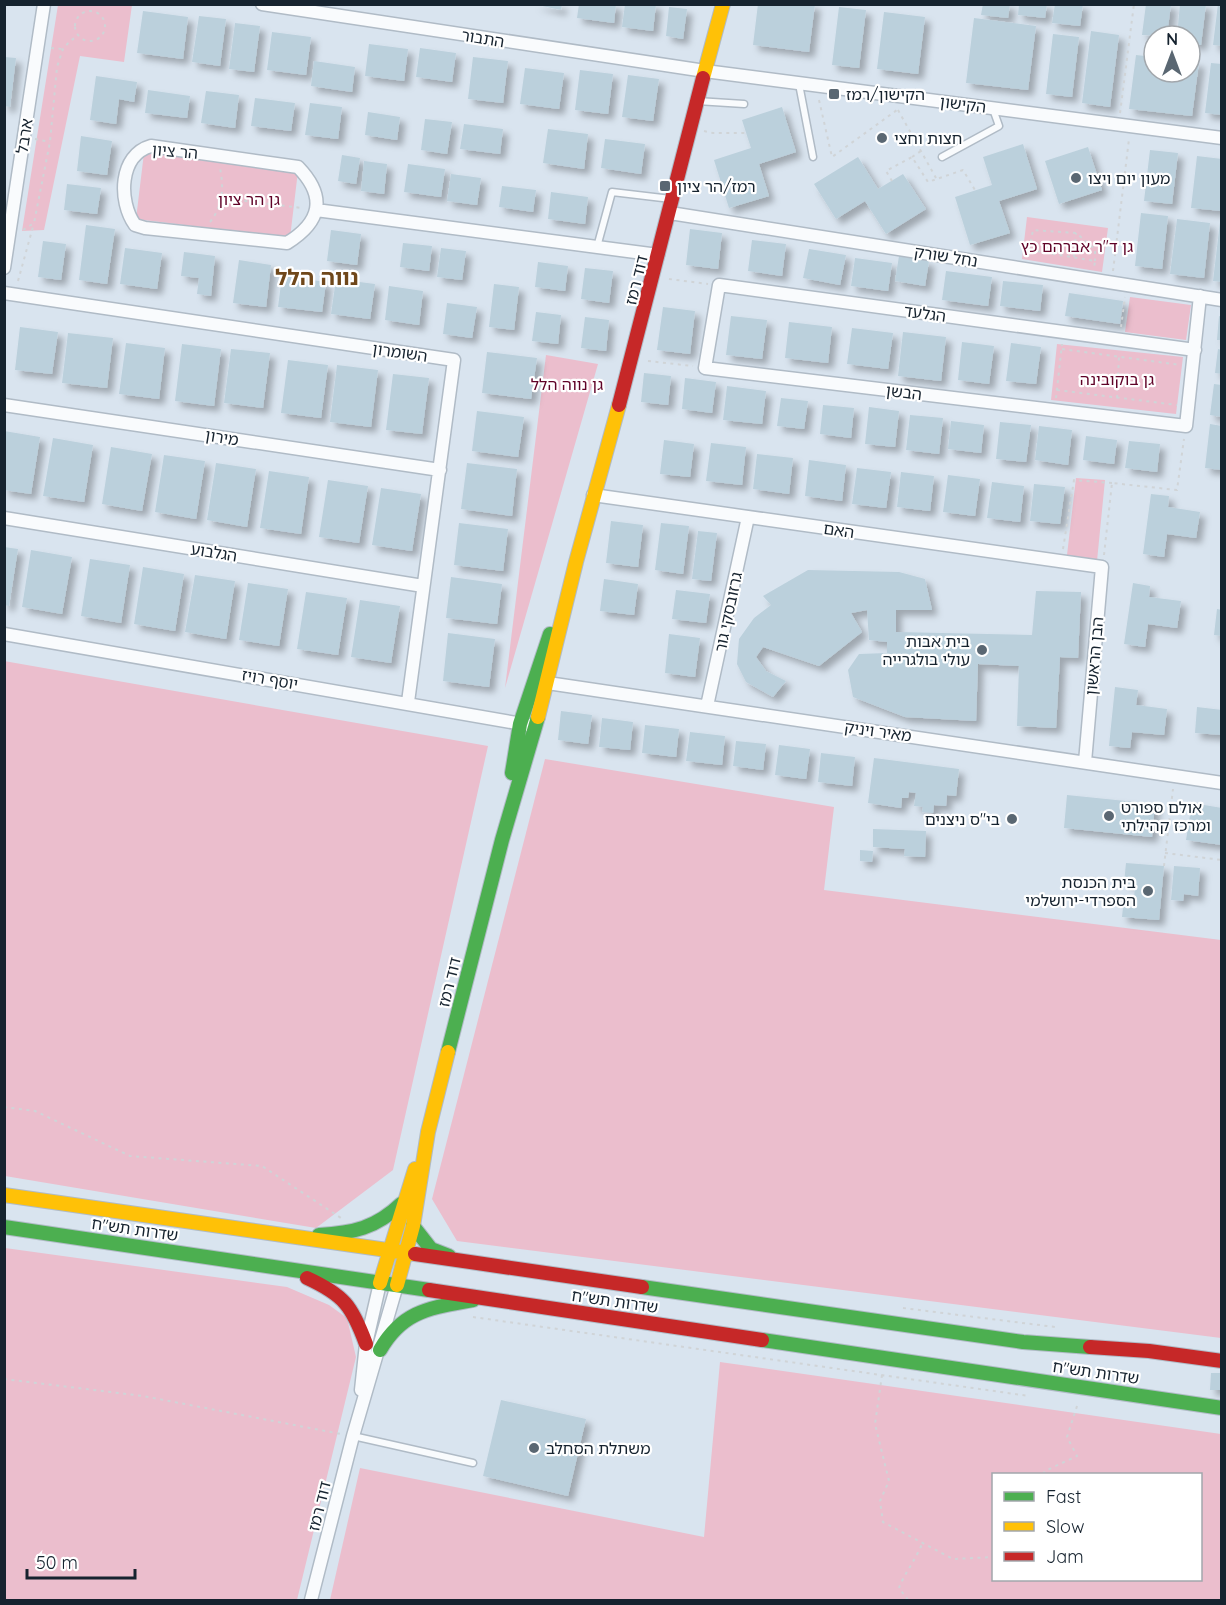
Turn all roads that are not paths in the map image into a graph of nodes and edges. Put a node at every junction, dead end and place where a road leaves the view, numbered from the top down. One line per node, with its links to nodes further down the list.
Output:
1 (44, 4): 17 (street, ארבל)
2 (262, 4): 4 (street, התבור)
3 (723, 4): 5 (main road, דוד רמז)
4 (312, 8): 5 (street, התבור)
5 (705, 71): 6 (street, הקישון); 7 (main road, דוד רמז)
6 (798, 83): 9 (street, הקישון); 11 (lane)
7 (697, 101): 8 (lane); 13 (main road, דוד רמז)
8 (744, 104)
9 (993, 108): 10 (street, הקישון); 12 (lane)
10 (1221, 138)
11 (813, 157)
12 (942, 157)
13 (671, 206): 15 (lane); 16 (main road, דוד רמז); 19 (street, נחל שורק)
14 (316, 210): 14 (street, הר ציון); 15 (street)
15 (597, 247): 16 (street)
16 (658, 255): 25 (main road, דוד רמז)
17 (4, 267)
18 (10, 293): 24 (street, השומרון)
19 (1200, 296): 20 (street, נחל שורק); 21 (street)
20 (1221, 300)
21 (1195, 350): 22 (street, הבשן); 22 (street, הגלעד)
22 (705, 368)
23 (4, 405): 24 (street, מירון)
24 (440, 470): 30 (street, השומרון)
25 (593, 495): 26 (street, האם); 28 (main road, דוד רמז)
26 (748, 517): 29 (street, האם); 35 (street, גרזובסקי גור)
27 (4, 518): 30 (street, הגלבוע)
28 (576, 562): 32 (main road, דוד רמז); 33 (main road, דוד רמז)
29 (1102, 567): 38 (street, הבן הראשון)
30 (423, 586): 34 (street, השומרון)
31 (4, 634): 34 (street, יוסף רויז)
32 (534, 681): 33 (street, מאיר ויניק); 36 (main road, דוד רמז)
33 (548, 683): 35 (street, מאיר ויניק); 37 (main road, דוד רמז)
34 (408, 702): 36 (street, יוסף רויז)
35 (708, 706): 38 (street, מאיר ויניק)
36 (520, 724): 37 (street, יוסף רויז); 40 (main road, דוד רמז)
37 (535, 727): 40 (main road, דוד רמז)
38 (1085, 762): 39 (street, מאיר ויניק)
39 (1221, 783)
40 (502, 840): 41 (main road, דוד רמז)
41 (428, 1132): 43 (main road, דוד רמז); 44 (main road, דוד רמז)
42 (4, 1196): 46 (main road, שדרות תש"ח)
43 (403, 1201): 46 (main road); 47 (main road, דוד רמז)
44 (413, 1226): 48 (main road, דוד רמז); 49 (main road)
45 (4, 1227): 50 (main road, שדרות תש"ח)
46 (285, 1237): 47 (main road, שדרות תש"ח)
47 (389, 1252): 48 (main road, שדרות תש"ח); 51 (main road, דוד רמז)
48 (406, 1254): 49 (main road, שדרות תש"ח); 52 (main road, דוד רמז)
49 (466, 1263): 56 (main road, שדרות תש"ח)
50 (287, 1269): 51 (main road, שדרות תש"ח); 54 (main road)
51 (380, 1283): 52 (main road, שדרות תש"ח); 54 (street, דוד רמז)
52 (397, 1285): 53 (main road, שדרות תש"ח); 55 (street, דוד רמז)
53 (485, 1298): 55 (main road); 57 (main road, שדרות תש"ח)
54 (366, 1344): 58 (street, דוד רמז)
55 (380, 1350): 58 (street, דוד רמז)
56 (1221, 1361)
57 (1221, 1408)
58 (358, 1418): 59 (street, דוד רמז)
59 (353, 1436): 60 (lane); 61 (street, דוד רמז)
60 (473, 1463)
61 (311, 1600)

